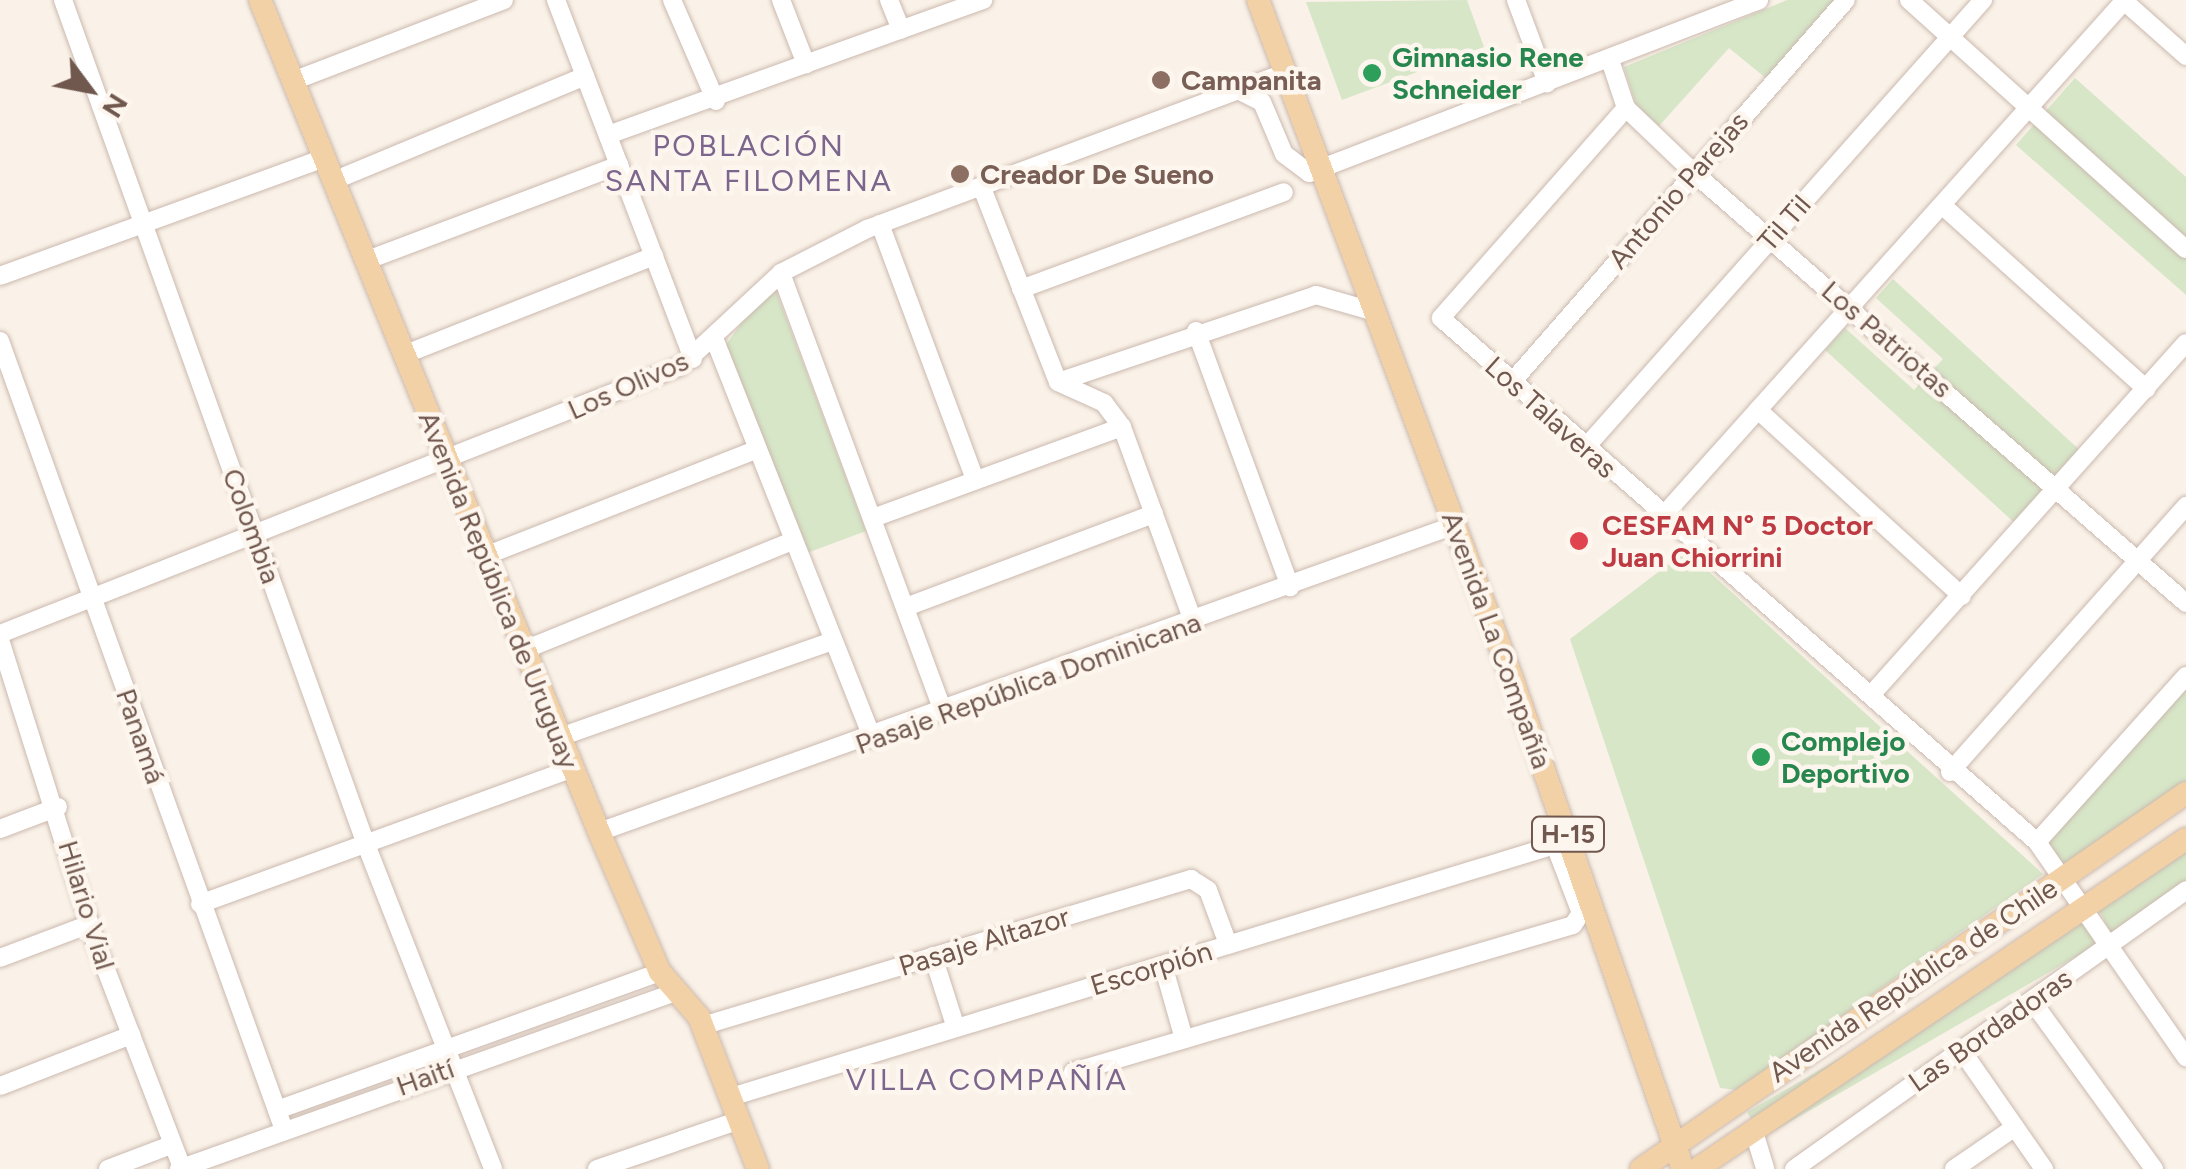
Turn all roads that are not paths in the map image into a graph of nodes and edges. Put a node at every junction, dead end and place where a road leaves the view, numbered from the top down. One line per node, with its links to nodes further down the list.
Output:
1 (63, 0): 38 (street, Colombia)
2 (260, 0): 23 (main road, Avenida República de Uruguay)
3 (504, 0): 23 (street)
4 (556, 0): 22 (street)
5 (672, 0): 26 (street)
6 (781, 0): 20 (street)
7 (889, 0): 16 (street)
8 (983, 0): 16 (street)
9 (1258, 0): 21 (main road, Avenida La Compañía / H-15)
10 (1516, 0): 24 (street)
11 (1758, 0): 19 (street)
12 (1846, 0): 33 (street, Antonio Parejas)
13 (1908, 0): 17 (street)
14 (1983, 0): 17 (street, Til Til)
15 (2124, 1): 18 (street); 27 (street)
16 (901, 30): 20 (street)
17 (1950, 34): 27 (street); 40 (street, Til Til)
18 (2186, 56)
19 (1610, 60): 24 (street); 28 (street, Los Patriotas)
20 (806, 64): 26 (street)
21 (1285, 73): 25 (street, Los Olivos); 32 (main road, Avenida La Compañía / H-15)
22 (586, 76): 29 (street); 34 (street)
23 (293, 80): 30 (main road, Avenida República de Uruguay)
24 (1547, 83): 32 (street)
25 (1238, 90): 32 (street); 35 (street, Los Olivos)
26 (716, 101): 29 (street)
27 (2030, 107): 37 (street); 41 (street)
28 (1626, 108): 33 (street, Los Patriotas); 56 (street, Los Talaveras)
29 (608, 134): 31 (street)
30 (324, 158): 34 (main road, Avenida República de Uruguay); 38 (street)
31 (619, 165): 42 (street); 43 (street)
32 (1321, 170): 48 (main road, Avenida La Compañía / H-15)
33 (1693, 172): 40 (street, Los Patriotas); 56 (street, Antonio Parejas)
34 (333, 180): 43 (main road, Avenida República de Uruguay)
35 (982, 188): 39 (street, Los Olivos); 46 (street)
36 (1284, 192): 46 (street)
37 (1942, 205): 47 (street); 57 (street)
38 (145, 222): 45 (street); 70 (street, Colombia)
39 (880, 224): 44 (street, Los Olivos); 63 (street)
40 (1772, 238): 47 (street, Los Patriotas); 60 (street, Til Til)
41 (2186, 249)
42 (654, 256): 53 (street); 54 (street)
43 (365, 261): 53 (main road, Avenida República de Uruguay)
44 (782, 273): 50 (street, Los Olivos); 68 (street)
45 (0, 276)
46 (1021, 290): 55 (street)
47 (1851, 306): 58 (street); 64 (street, Los Patriotas)
48 (1375, 312): 49 (street); 69 (main road, Avenida La Compañía / H-15)
49 (1196, 331): 55 (street); 74 (street)
50 (714, 338): 54 (street, Los Olivos); 61 (street)
51 (0, 341): 75 (street, Panamá)
52 (2186, 343): 57 (street)
53 (403, 355): 62 (main road, Avenida República de Uruguay)
54 (692, 359): 62 (street, Los Olivos)
55 (1058, 382): 59 (street)
56 (1512, 382): 60 (street, Los Talaveras)
57 (2146, 388): 64 (street)
58 (1758, 410): 67 (street); 76 (street)
59 (1122, 427): 63 (street); 66 (street)
60 (1586, 447): 67 (street, Los Talaveras)
61 (756, 450): 71 (street); 72 (street)
62 (446, 461): 70 (street, Los Olivos); 72 (main road, Avenida República de Uruguay)
63 (976, 480): 68 (street)
64 (2057, 488): 73 (street, Los Patriotas); 76 (street)
65 (2186, 506): 73 (street)
66 (1154, 514): 78 (street); 79 (street)
67 (1662, 517): 85 (street, Los Talaveras)
68 (873, 518): 78 (street)
69 (1455, 526): 74 (street, Pasaje República Dominicana); 98 (main road, Avenida La Compañía / H-15)
70 (255, 534): 75 (street, Los Olivos); 99 (street, Colombia)
71 (790, 542): 81 (street); 82 (street)
72 (485, 556): 82 (main road, Avenida República de Uruguay)
73 (2138, 560): 77 (street, Los Patriotas); 91 (street)
74 (1290, 587): 79 (street, Pasaje República Dominicana)
75 (92, 596): 80 (street, Los Olivos); 102 (street, Panamá)
76 (1962, 596): 85 (street)
77 (2186, 603)
78 (906, 606): 87 (street)
79 (1194, 624): 87 (street, Pasaje República Dominicana)
80 (0, 637): 84 (street, Hilario Vial)
81 (833, 642): 88 (street); 89 (street)
82 (524, 650): 88 (main road, Avenida República de Uruguay)
83 (2186, 676): 97 (street)
84 (18, 689): 86 (street); 93 (street, Hilario Vial)
85 (1871, 695): 91 (street, Los Talaveras)
86 (0, 696)
87 (944, 714): 89 (street, Pasaje República Dominicana)
88 (560, 737): 90 (main road, Avenida República de Uruguay)
89 (873, 739): 95 (street, Pasaje República Dominicana)
90 (572, 768): 95 (main road, Avenida República de Uruguay); 99 (street)
91 (1950, 772): 97 (street, Los Talaveras)
92 (2186, 793): 100 (main road, Avenida República de Chile)
93 (58, 806): 94 (street); 104 (street, Hilario Vial)
94 (0, 830)
95 (599, 832): 110 (main road, Avenida República de Uruguay)
96 (2186, 838): 103 (main road, Avenida República de Chile)
97 (2037, 842): 100 (street, Los Talaveras)
98 (1563, 844): 105 (street, Escorpión); 116 (street); 129 (main road, Avenida La Compañía / H-15)
99 (367, 847): 102 (street); 119 (street, Colombia)
100 (2064, 877): 103 (street, Los Talaveras); 129 (main road, Avenida República de Chile)
101 (2186, 890): 106 (street, Las Bordadoras)
102 (200, 904): 123 (street, Panamá)
103 (2086, 907): 106 (street, Los Talaveras); 127 (main road, Avenida República de Chile)
104 (90, 924): 108 (street); 115 (street, Hilario Vial)
105 (1228, 944): 107 (street, Pasaje Altazor); 109 (street, Escorpión)
106 (2110, 944): 112 (street, Las Bordadoras); 118 (street, Los Talaveras)
107 (934, 956): 113 (street); 114 (street, Pasaje Altazor)
108 (0, 958)
109 (1163, 966): 113 (street, Escorpión); 116 (street)
110 (660, 972): 111 (main road, Avenida República de Uruguay); 119 (street, Haití)
111 (674, 993): 114 (main road, Avenida República de Uruguay); 119 (street, Haití)
112 (2032, 1001): 117 (street, Las Bordadoras); 145 (street)
113 (955, 1025): 122 (street, Escorpión)
114 (702, 1026): 122 (main road, Avenida República de Uruguay)
115 (131, 1035): 121 (street); 128 (street, Hilario Vial)
116 (1183, 1036): 120 (street)
117 (1962, 1050): 125 (street); 142 (street, Las Bordadoras)
118 (2186, 1057)
119 (449, 1058): 123 (street, Haití); 126 (street, Haití); 135 (street, Colombia)
120 (1073, 1072)
121 (0, 1086)
122 (731, 1097): 124 (main road, Avenida República de Uruguay)
123 (277, 1110): 126 (street, Panamá)
124 (740, 1120): 136 (street); 137 (main road, Avenida República de Uruguay)
125 (2015, 1127): 143 (street); 144 (street)
126 (284, 1130): 130 (street, Haití)
127 (1754, 1132): 140 (main road, Avenida República de Chile); 141 (street)
128 (171, 1144): 132 (street, Hilario Vial); 133 (street)
129 (1674, 1146): 138 (main road, Avenida República de Chile); 139 (main road, Avenida La Compañía / H-15)
130 (234, 1148): 131 (street, Haití); 134 (street)
131 (216, 1163): 132 (street, Haití)
132 (180, 1168)
133 (108, 1169)
134 (242, 1169)
135 (493, 1169)
136 (596, 1169)
137 (758, 1169)
138 (1641, 1169)
139 (1683, 1169)
140 (1697, 1169)
141 (1765, 1169)
142 (1794, 1169)
143 (1954, 1169)
144 (2044, 1169)
145 (2154, 1169)

